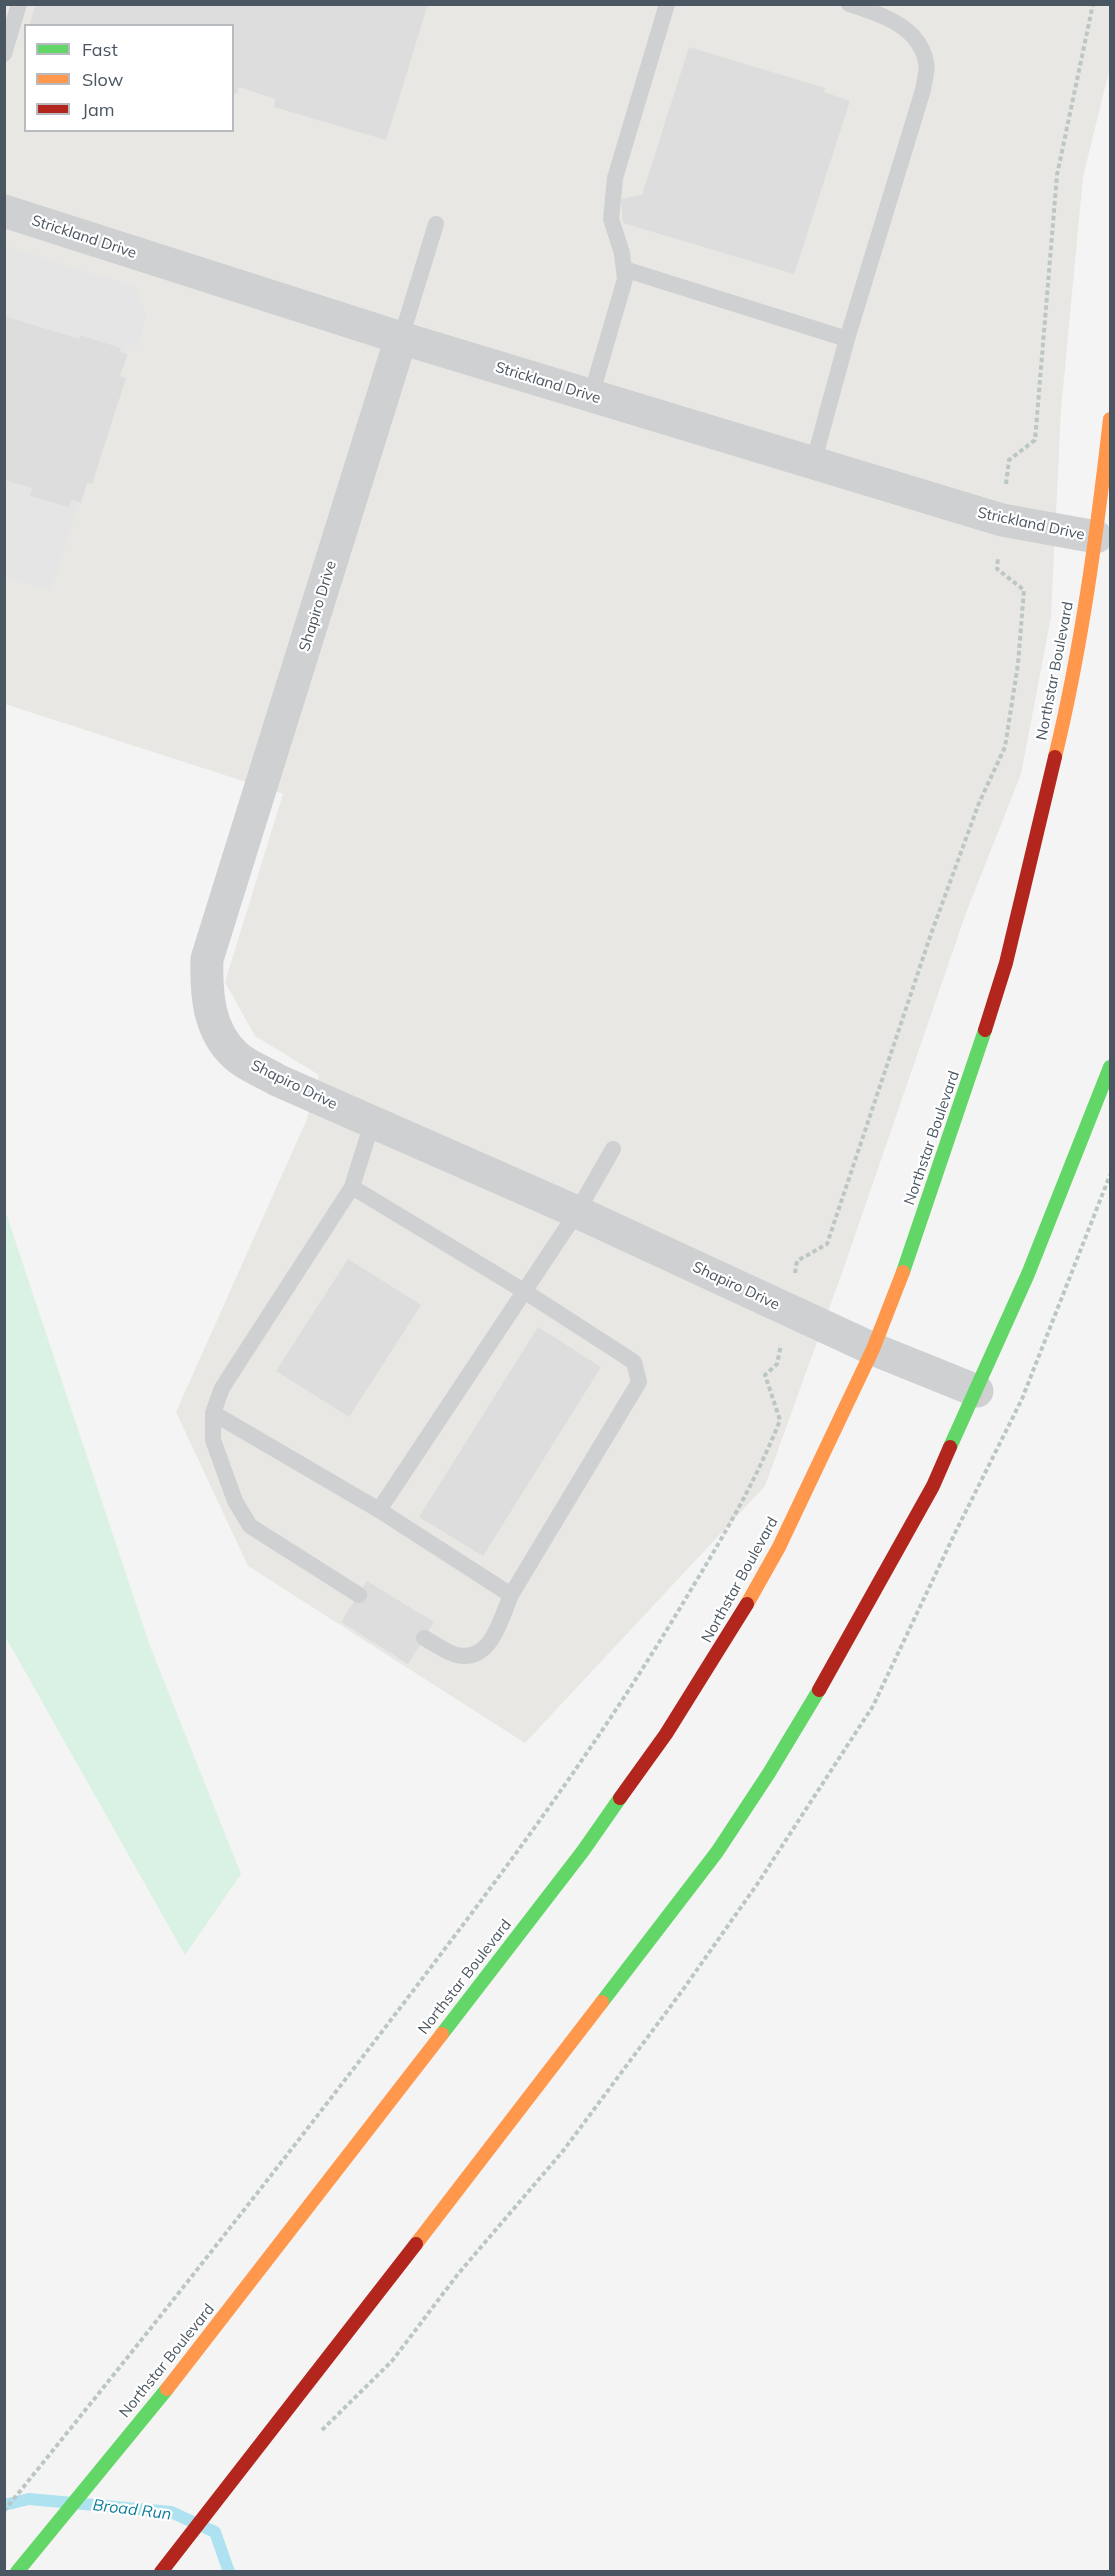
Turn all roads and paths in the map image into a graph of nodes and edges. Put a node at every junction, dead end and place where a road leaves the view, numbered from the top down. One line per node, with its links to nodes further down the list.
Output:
1 (19, 4): 5 (lane)
2 (667, 4): 8 (lane)
3 (849, 4): 10 (lane)
4 (1093, 4): 14 (path)
5 (4, 54)
6 (4, 211): 9 (street, Strickland Drive)
7 (436, 224): 9 (lane)
8 (624, 269): 10 (lane); 11 (lane)
9 (401, 338): 11 (street, Strickland Drive); 17 (street, Shapiro Drive)
10 (847, 339): 13 (lane)
11 (591, 396): 13 (street, Strickland Drive)
12 (1110, 419): 15 (main road, Northstar Boulevard)
13 (813, 464): 14 (street, Strickland Drive)
14 (1002, 520): 15 (street, Strickland Drive); 22 (path)
15 (1096, 537): 23 (main road, Northstar Boulevard)
16 (1110, 1067): 24 (main road)
17 (372, 1123): 19 (lane); 20 (street, Shapiro Drive)
18 (614, 1149): 20 (lane)
19 (352, 1187): 21 (lane); 25 (lane)
20 (577, 1212): 21 (lane); 22 (street, Shapiro Drive)
21 (524, 1291): 26 (lane); 28 (lane)
22 (789, 1311): 23 (street, Shapiro Drive); 30 (path)
23 (873, 1348): 24 (street, Shapiro Drive); 31 (main road, Northstar Boulevard)
24 (977, 1391): 32 (main road)
25 (213, 1413): 26 (lane); 27 (lane)
26 (379, 1510): 28 (lane)
27 (358, 1595)
28 (511, 1595): 29 (lane)
29 (424, 1638)
30 (4, 2511)
31 (17, 2571)
32 (160, 2571)

